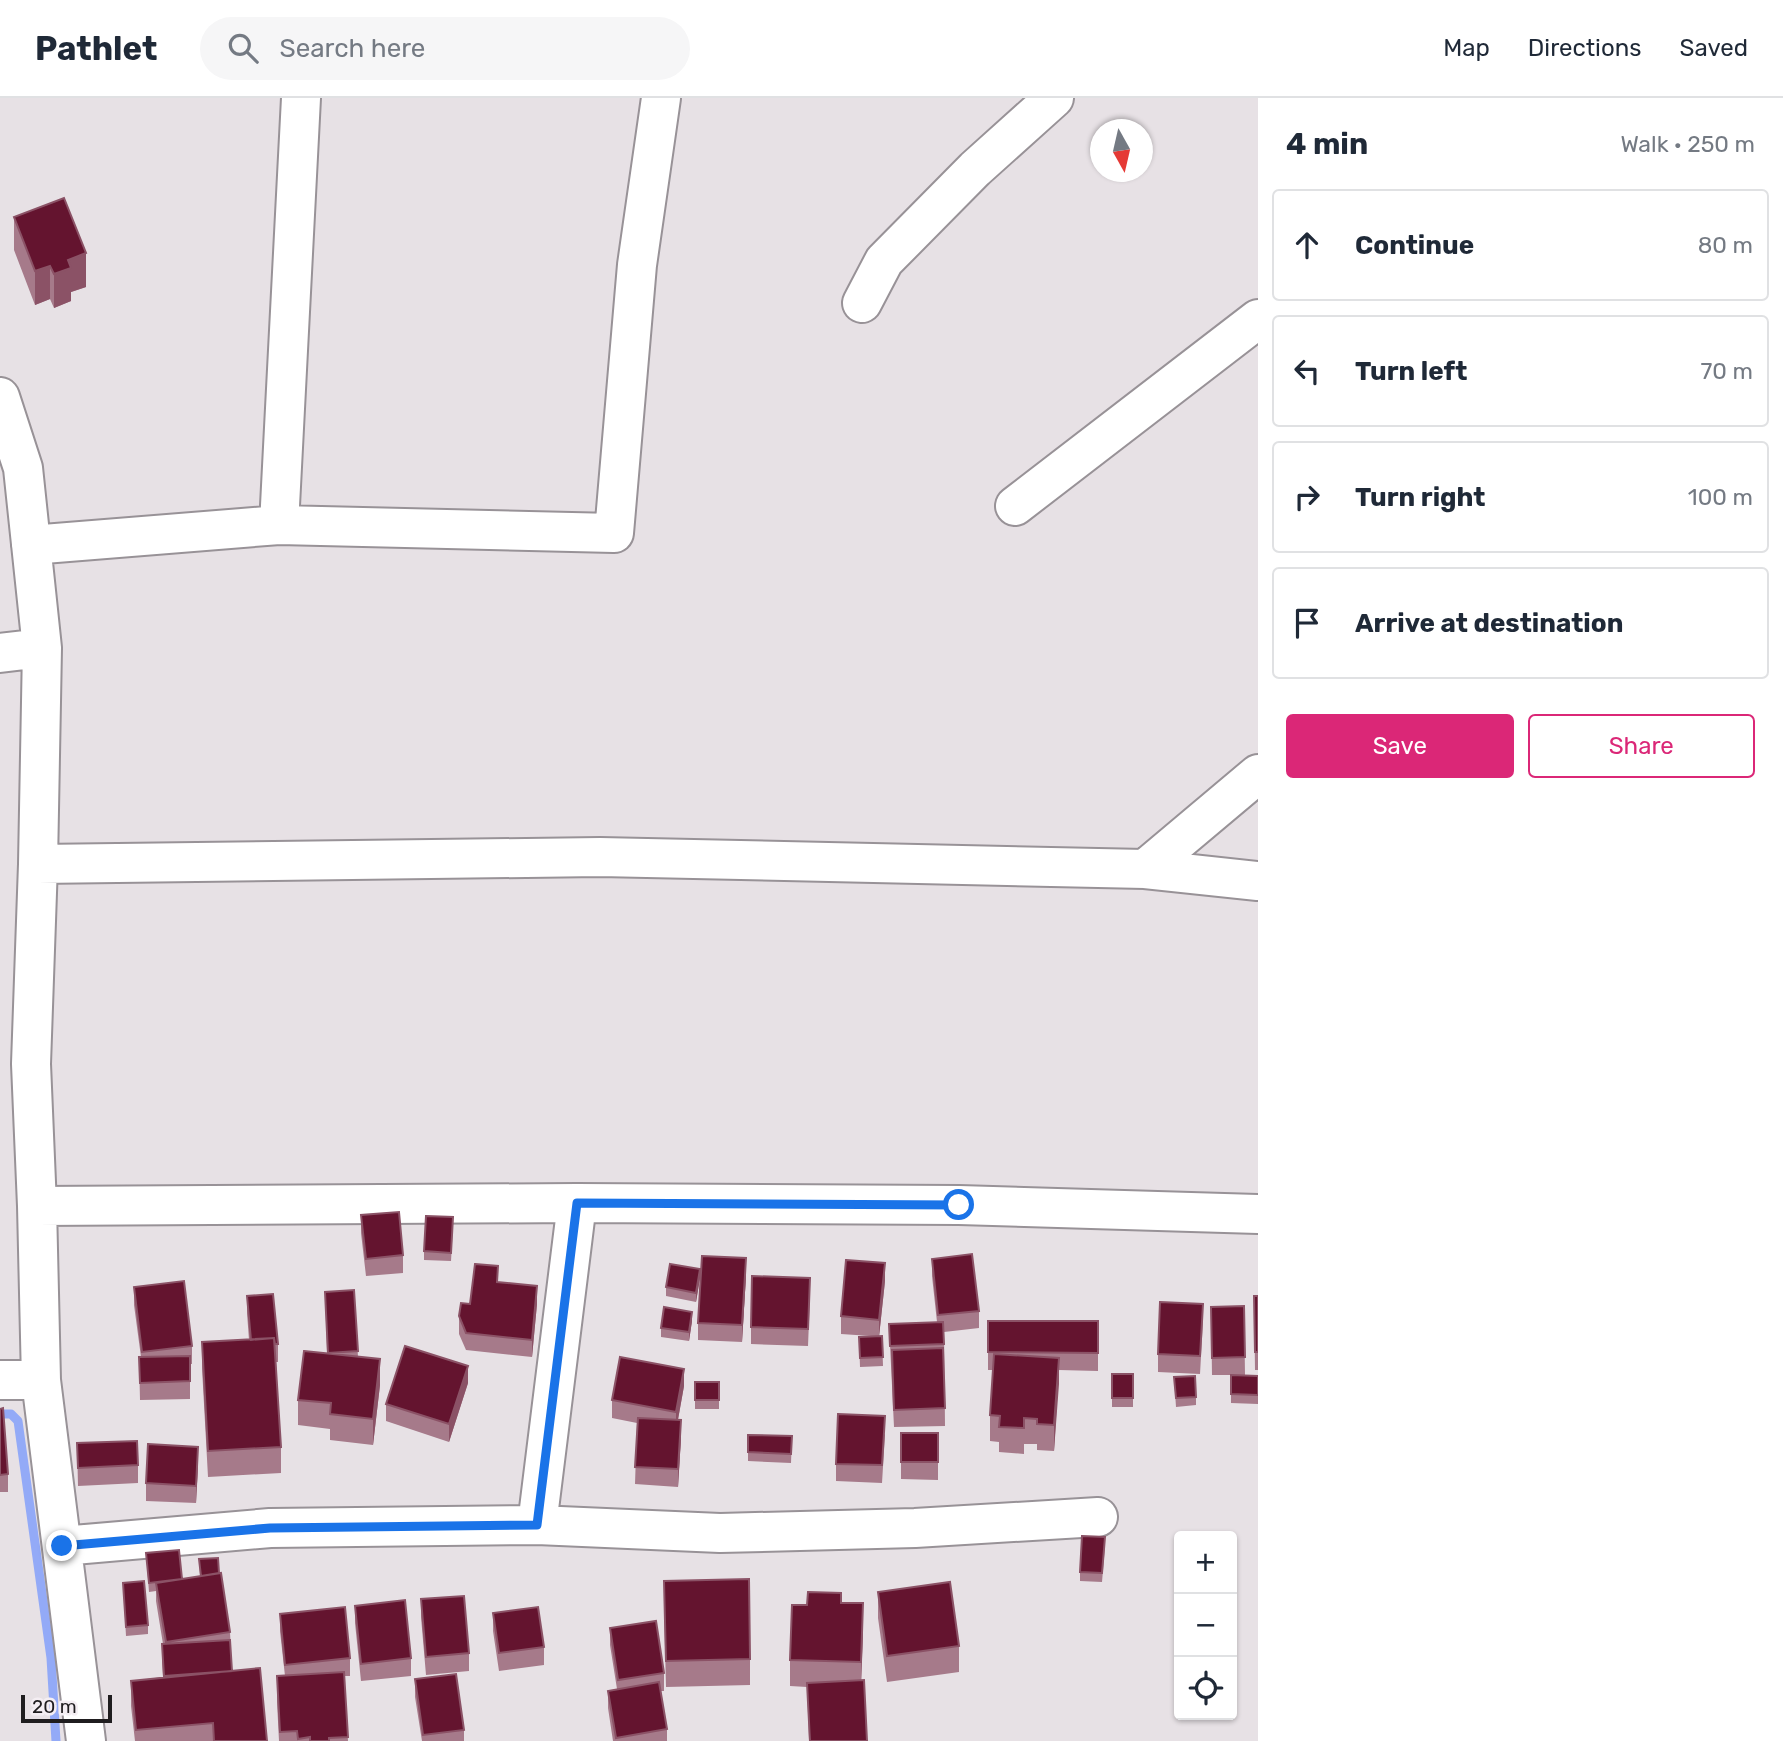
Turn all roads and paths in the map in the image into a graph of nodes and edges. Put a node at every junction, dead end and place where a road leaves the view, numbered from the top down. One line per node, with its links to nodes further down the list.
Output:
1 (301, 98): 8 (street)
2 (660, 98): 8 (street)
3 (1054, 98): 4 (street)
4 (862, 303)
5 (1258, 319): 7 (street)
6 (0, 397): 9 (street)
7 (1014, 506)
8 (279, 525): 9 (street)
9 (31, 545): 10 (street)
10 (42, 648): 11 (street); 13 (street)
11 (0, 653)
12 (1258, 774): 14 (street)
13 (38, 864): 14 (street); 16 (street)
14 (1145, 869): 15 (street)
15 (1258, 881)
16 (15, 1063): 18 (street)
17 (577, 1203): 18 (street); 19 (street); 23 (street)
18 (37, 1206): 21 (street)
19 (1258, 1214)
20 (0, 1380): 21 (street)
21 (41, 1380): 24 (street)
22 (1098, 1517): 23 (street)
23 (537, 1525): 24 (street)
24 (62, 1546): 25 (street)
25 (86, 1741)

